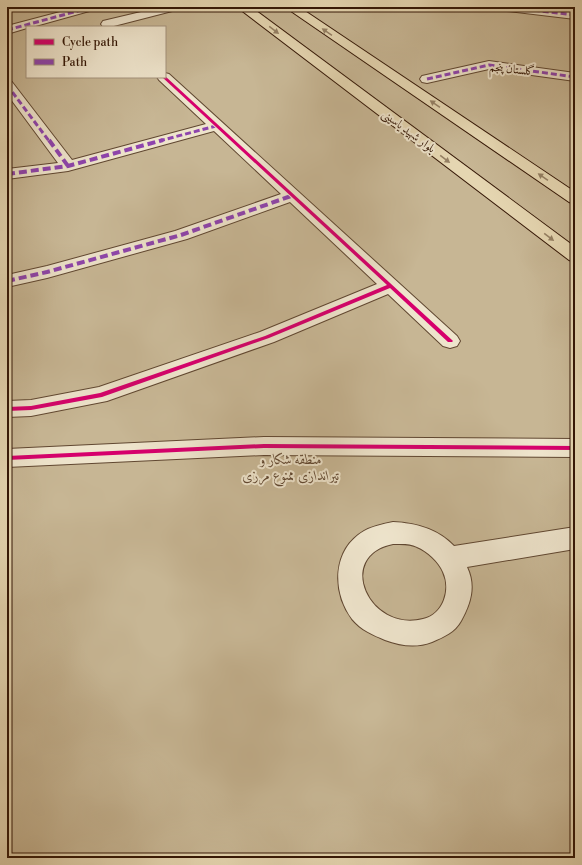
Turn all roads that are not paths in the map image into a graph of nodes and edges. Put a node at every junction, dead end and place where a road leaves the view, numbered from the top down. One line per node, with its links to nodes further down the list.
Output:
1 (88, 7): 7 (street); 8 (street)
2 (176, 7): 7 (street)
3 (243, 7): 18 (main road, بلوار شهید یاسینی, one-way to 18)
4 (291, 7): 17 (main road, one-way to 4)
5 (507, 7): 6 (street)
6 (575, 15)
7 (109, 26)
8 (7, 30)
9 (575, 77): 11 (street, گلستان پنجم)
10 (165, 78): 13 (street)
11 (427, 79)
12 (7, 86): 14 (street)
13 (216, 126): 14 (street); 16 (street)
14 (68, 166): 15 (street)
15 (7, 174)
16 (291, 196): 19 (street); 20 (street)
17 (575, 199)
18 (575, 256)
19 (7, 281)
20 (390, 286): 21 (street); 22 (street)
21 (450, 342)
22 (7, 409)
23 (575, 448): 24 (street)
24 (7, 458)
25 (575, 538): 26 (street)
26 (450, 558): 26 (street)

